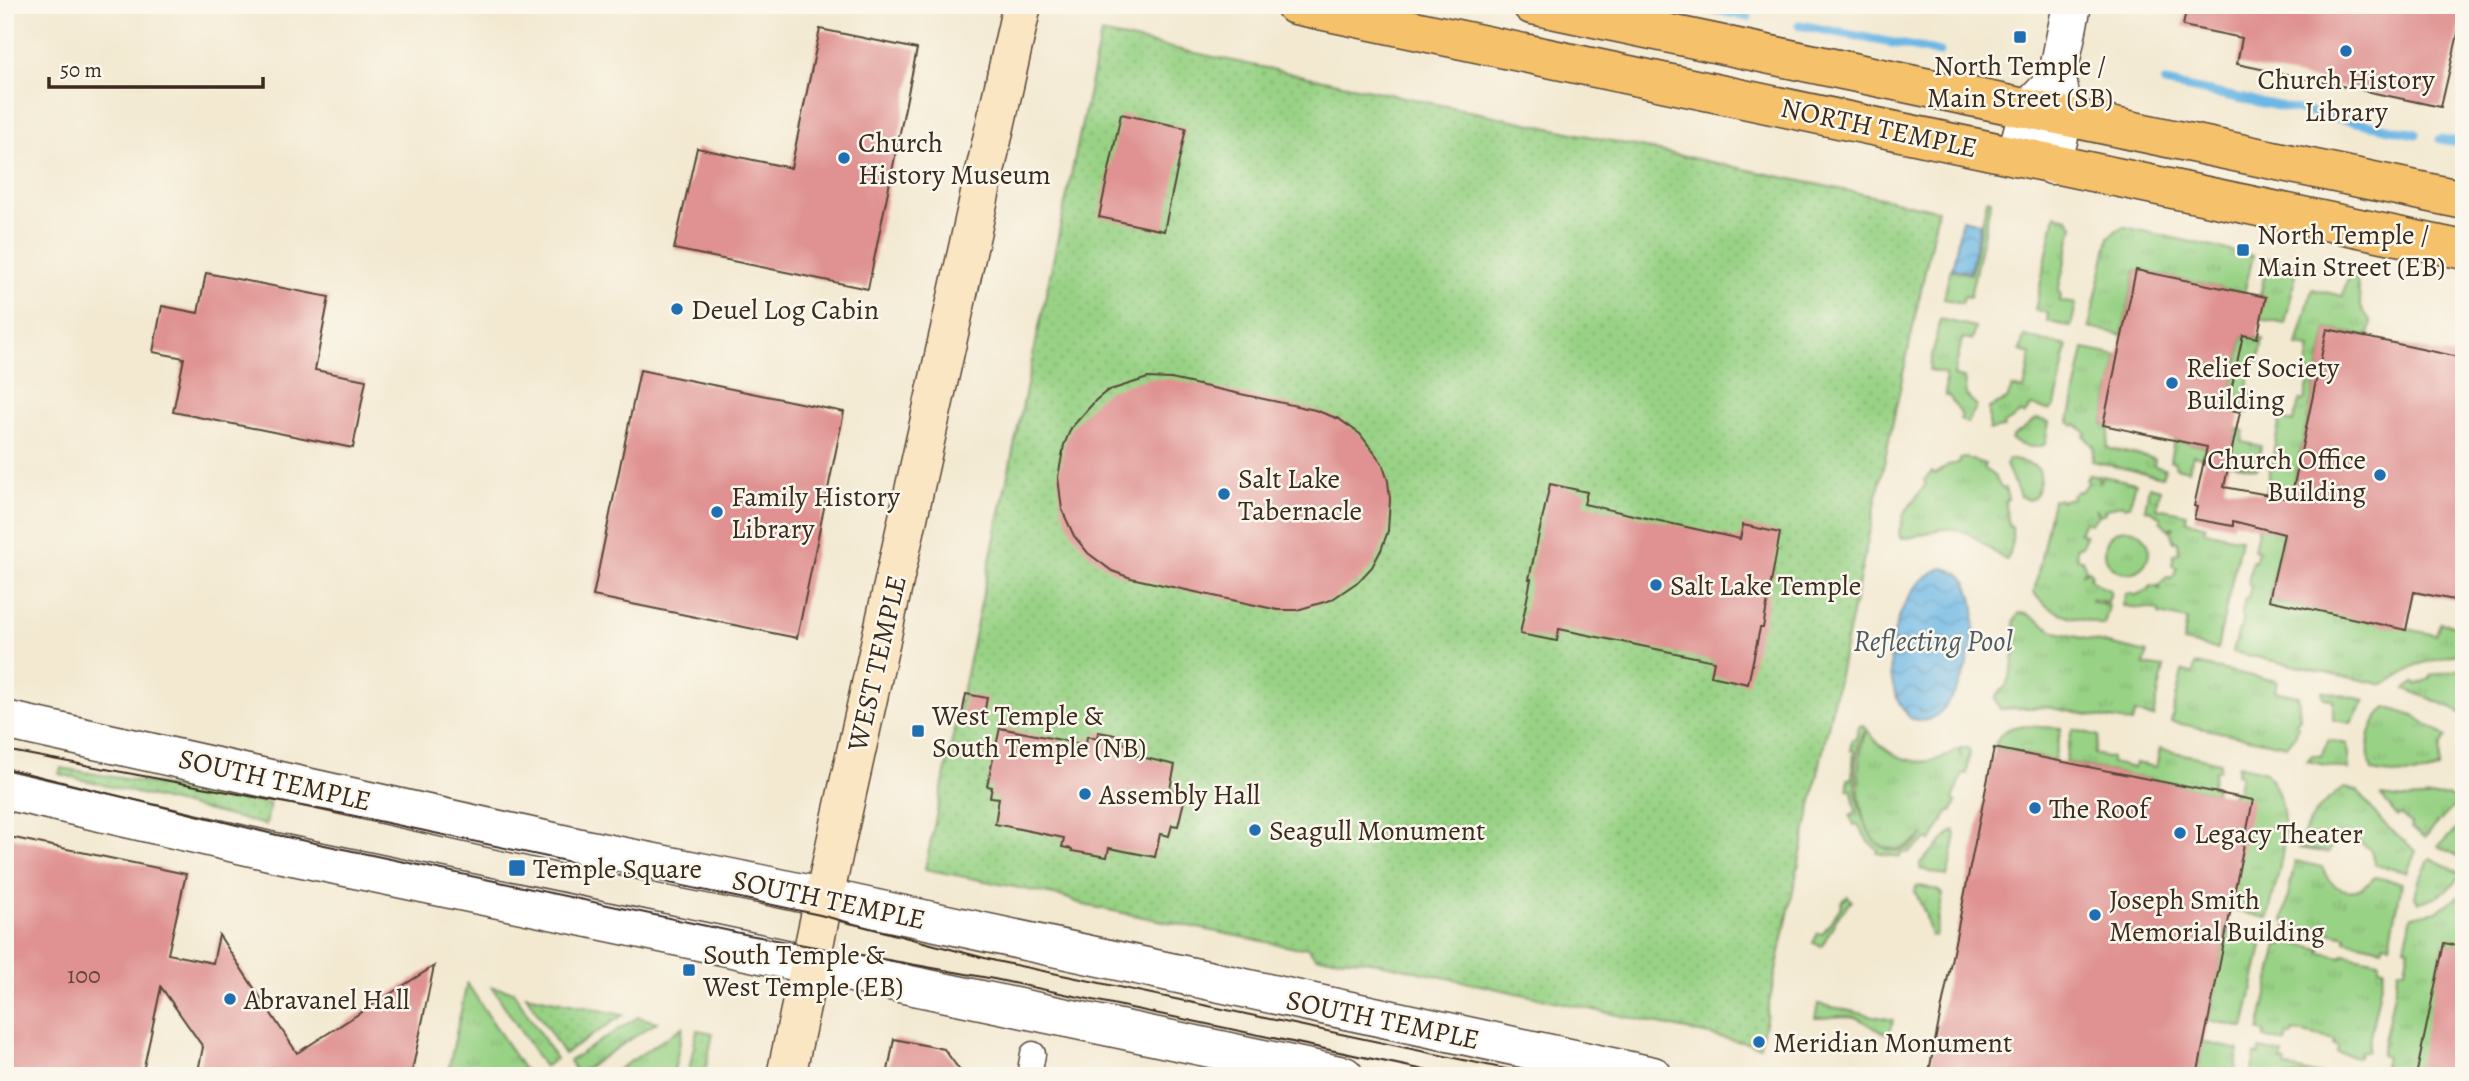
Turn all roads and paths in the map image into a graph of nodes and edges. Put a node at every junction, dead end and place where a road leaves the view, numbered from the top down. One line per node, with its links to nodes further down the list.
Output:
1 (1021, 5): 11 (main road, WEST TEMPLE)
2 (1295, 5): 6 (main road, NORTH TEMPLE)
3 (1532, 5): 5 (main road, NORTH TEMPLE)
4 (2072, 5): 5 (street)
5 (2047, 113): 6 (street); 7 (main road, NORTH TEMPLE)
6 (2034, 160): 8 (main road, NORTH TEMPLE)
7 (2464, 200)
8 (2464, 250)
9 (5, 720): 11 (street, SOUTH TEMPLE)
10 (5, 790): 12 (street)
11 (824, 898): 12 (main road, WEST TEMPLE); 15 (street, SOUTH TEMPLE)
12 (810, 965): 13 (main road, WEST TEMPLE); 14 (street)
13 (786, 1076)
14 (1344, 1076)
15 (1653, 1076)

